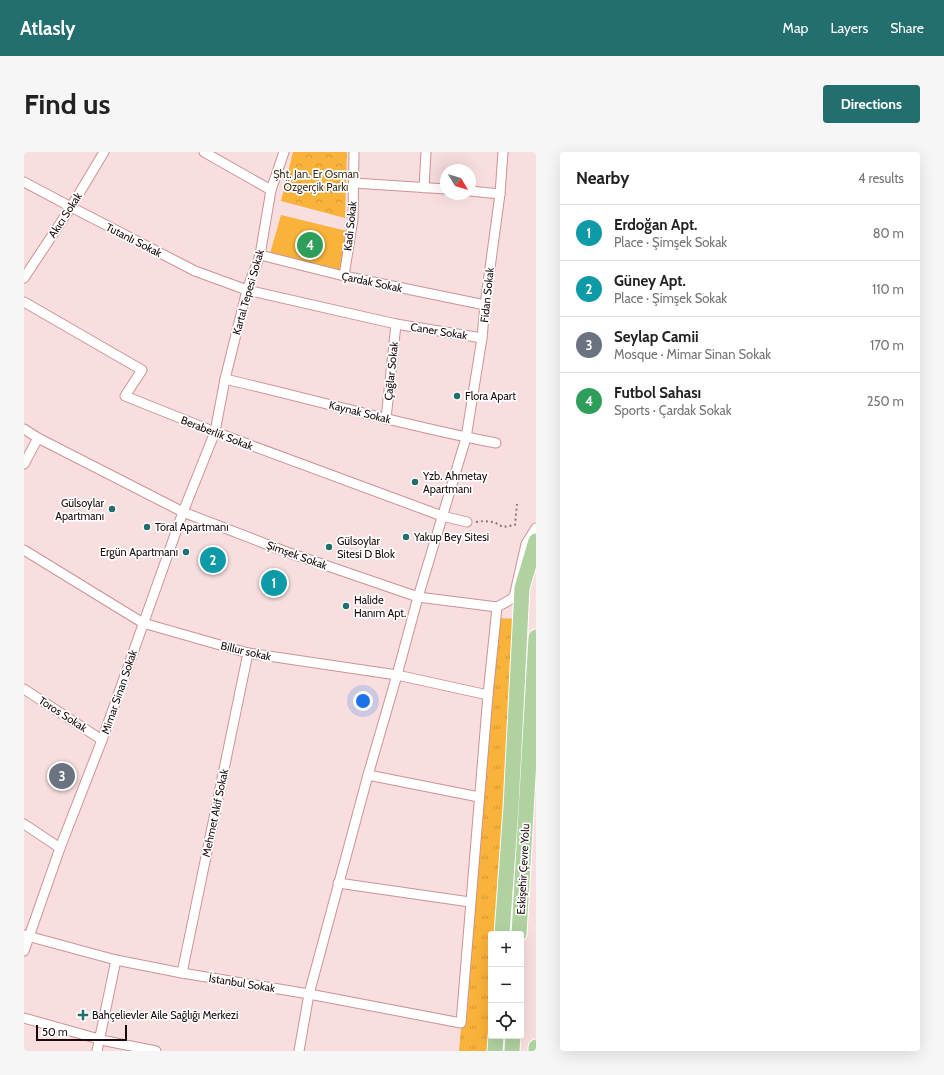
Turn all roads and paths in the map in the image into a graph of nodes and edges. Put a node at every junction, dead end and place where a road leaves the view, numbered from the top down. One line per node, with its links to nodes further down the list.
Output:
1 (104, 152): 14 (street, Akıcı Sokak)
2 (204, 152): 11 (street)
3 (284, 152): 11 (street, Kartal Tepesi Sokak)
4 (354, 152): 8 (street, Kadı Sokak)
5 (426, 152): 9 (street)
6 (503, 152): 13 (street, Fidan Sokak)
7 (24, 182): 14 (street, Tutanlı Sokak)
8 (354, 183): 9 (street); 16 (street, Kadı Sokak)
9 (424, 188): 10 (street)
10 (440, 189)
11 (271, 190): 15 (street, Kartal Tepesi Sokak)
12 (476, 192): 13 (street)
13 (500, 194): 20 (street, Fidan Sokak)
14 (71, 207): 17 (street, Akıcı Sokak); 18 (street, Tutanlı Sokak)
15 (260, 255): 16 (street, Çardak Sokak); 18 (street, Kartal Tepesi Sokak)
16 (344, 276): 20 (street, Çardak Sokak)
17 (24, 278)
18 (247, 290): 21 (street, Tutanlı Sokak); 23 (street, Kartal Tepesi Sokak)
19 (24, 302): 26 (street, Beraberlik Sokak)
20 (484, 305): 22 (street, Fidan Sokak)
21 (396, 324): 22 (street, Caner Sokak); 24 (street, Çağlar Sokak)
22 (482, 338): 28 (street, Fidan Sokak)
23 (225, 379): 24 (street, Kaynak Sokak); 26 (street, Kartal Tepesi Sokak)
24 (386, 419): 28 (street, Kaynak Sokak)
25 (24, 429): 27 (street, Şimşek Sokak)
26 (215, 432): 32 (street, Mimar Sinan Sokak); 33 (street, Beraberlik Sokak)
27 (38, 438): 30 (street); 32 (street, Şimşek Sokak)
28 (466, 438): 29 (street, Kaynak Sokak); 33 (street, Fidan Sokak)
29 (496, 443)
30 (24, 464)
31 (517, 504): 34 (path)
32 (183, 512): 38 (street, Şimşek Sokak); 40 (street, Mimar Sinan Sokak)
33 (442, 516): 34 (street, Beraberlik Sokak); 38 (street, Fidan Sokak)
34 (467, 522)
35 (536, 528): 39 (street)
36 (536, 541): 53 (highway)
37 (24, 550): 40 (street, Billur sokak)
38 (418, 597): 39 (street, Şimşek Sokak); 43 (street, Fidan Sokak)
39 (497, 607): 45 (street)
40 (143, 623): 42 (street, Billur sokak); 46 (street, Mimar Sinan Sokak)
41 (536, 637): 54 (highway, Eskişehir Çevre Yolu)
42 (248, 653): 43 (street, Billur sokak); 58 (street, Mehmet Akif Sokak)
43 (397, 675): 45 (street, Billur sokak); 47 (street, Fidan Sokak)
44 (24, 689): 46 (street, Toros Sokak)
45 (488, 695): 48 (street)
46 (102, 740): 50 (street, Mimar Sinan Sokak)
47 (368, 775): 48 (street); 51 (street, Fidan Sokak)
48 (479, 797): 52 (street)
49 (24, 824): 50 (street)
50 (60, 848): 55 (street, Mimar Sinan Sokak)
51 (338, 883): 52 (street); 59 (street, Fidan Sokak)
52 (470, 902): 59 (street, İstanbul Sokak)
53 (502, 931)
54 (519, 931)
55 (26, 936): 56 (street, Mimar Sinan Sokak); 57 (street, İstanbul Sokak)
56 (24, 951)
57 (116, 960): 58 (street, İstanbul Sokak); 61 (street)
58 (182, 973): 59 (street, İstanbul Sokak)
59 (309, 994): 67 (street, Fidan Sokak)
60 (24, 1018): 61 (street)
61 (100, 1039): 65 (street); 66 (street)
62 (496, 1039): 68 (highway)
63 (513, 1039): 69 (highway)
64 (536, 1047): 70 (highway)
65 (96, 1051)
66 (156, 1051)
67 (298, 1051)
68 (495, 1051)
69 (512, 1051)
70 (536, 1051)

